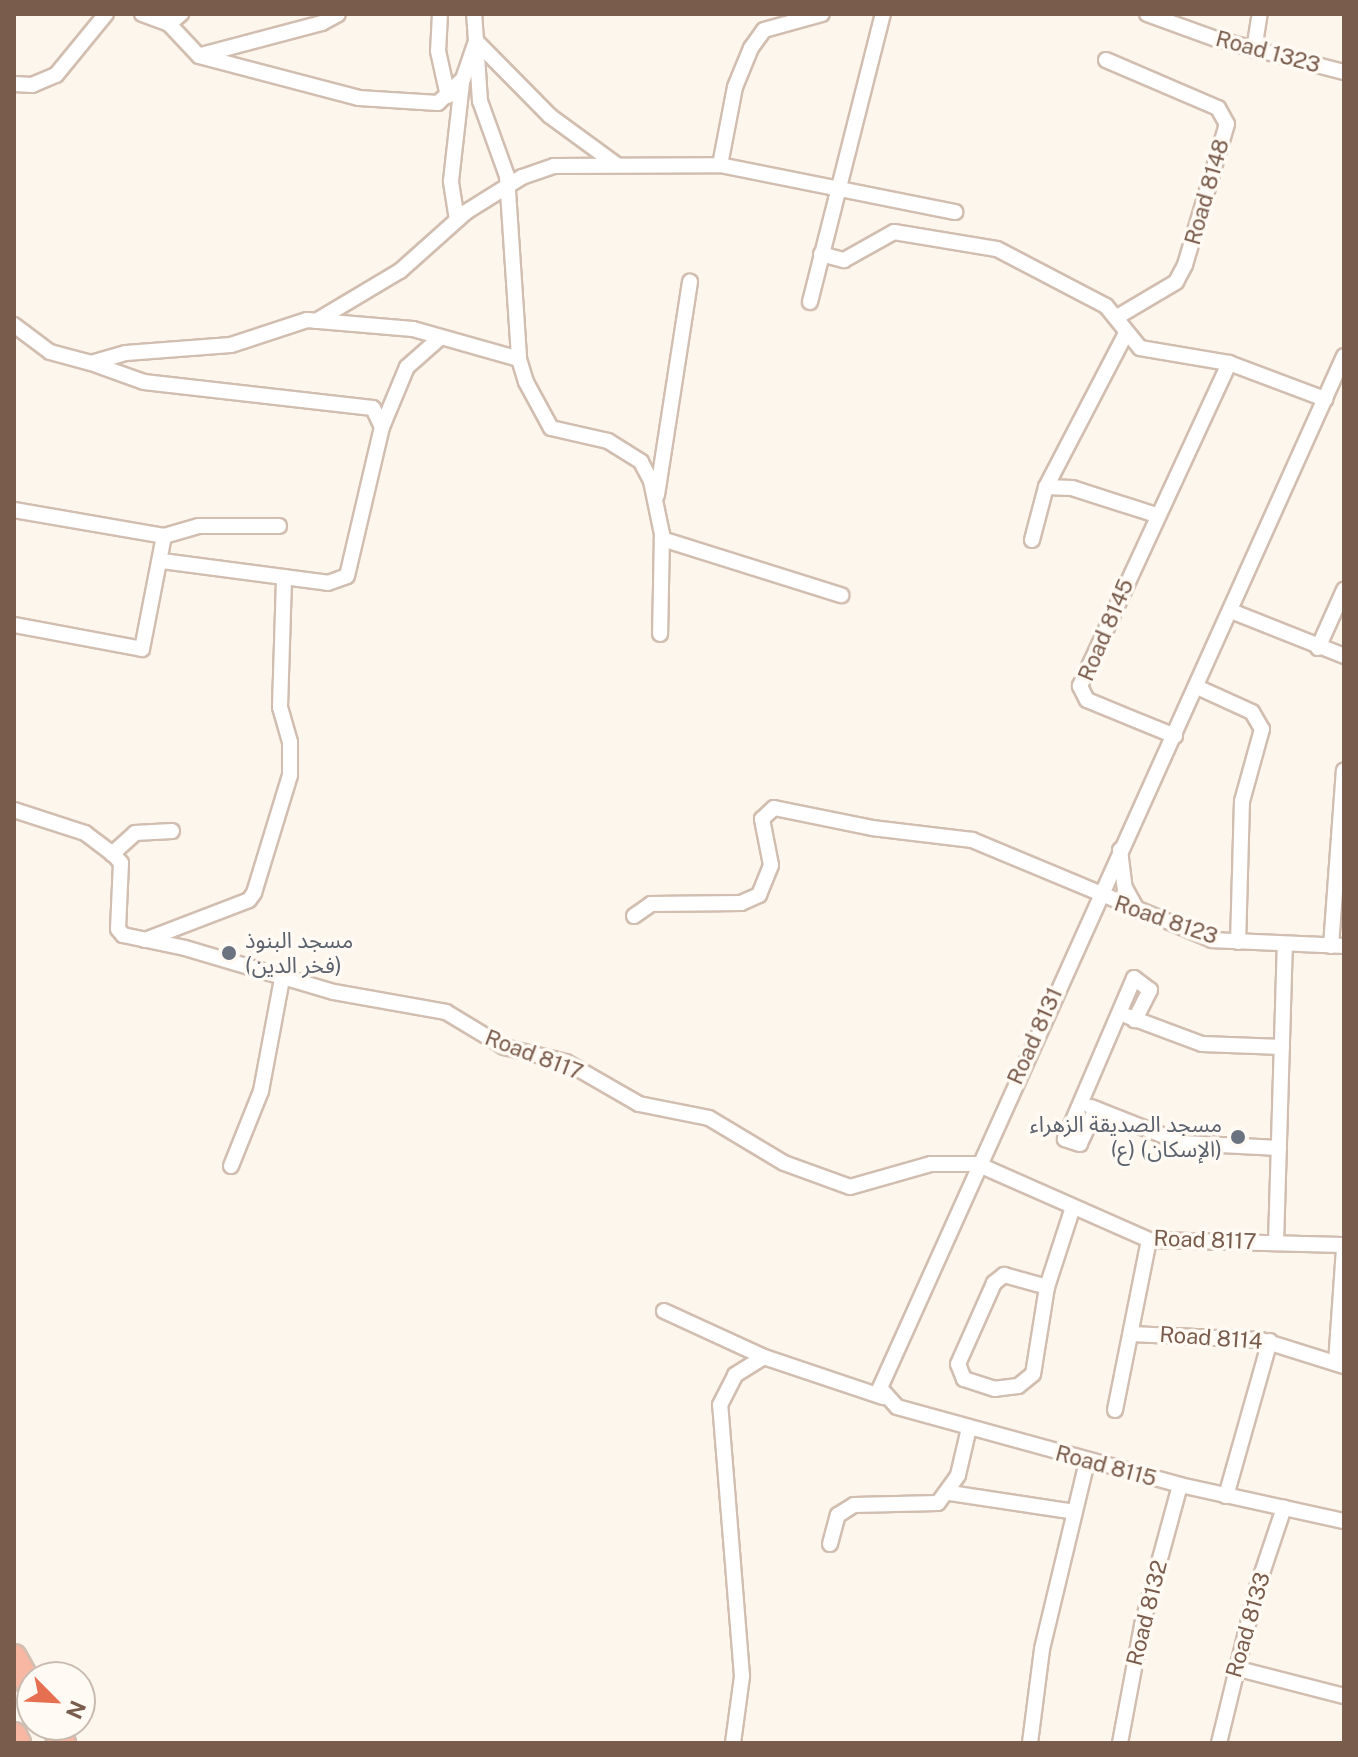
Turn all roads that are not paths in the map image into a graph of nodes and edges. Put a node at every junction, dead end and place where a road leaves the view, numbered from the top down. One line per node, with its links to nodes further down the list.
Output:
1 (106, 14): 17 (street)
2 (142, 14): 10 (street)
3 (338, 14): 13 (street)
4 (440, 14): 18 (street)
5 (474, 14): 11 (street)
6 (822, 14): 20 (street)
7 (883, 14): 21 (street)
8 (1147, 14): 12 (street, Road 1323)
9 (1260, 14): 12 (street)
10 (175, 19): 13 (street)
11 (476, 41): 16 (street); 19 (street); 22 (street)
12 (1254, 50): 15 (street, Road 1323)
13 (199, 56): 18 (street)
14 (1106, 60): 28 (street, Road 8148)
15 (1344, 72)
16 (463, 79): 18 (street); 24 (street)
17 (14, 84)
18 (448, 96)
19 (617, 165): 20 (street); 22 (street)
20 (720, 165): 21 (street)
21 (836, 187): 23 (street); 25 (street)
22 (508, 189): 24 (street); 34 (street)
23 (955, 212)
24 (457, 220): 29 (street)
25 (821, 254): 27 (street); 28 (street)
26 (690, 282): 40 (street)
27 (810, 302)
28 (1117, 317): 31 (street)
29 (316, 321): 32 (street); 35 (street)
30 (14, 325): 35 (street)
31 (1125, 335): 36 (street); 39 (street)
32 (441, 337): 34 (street); 38 (street)
33 (1344, 356): 37 (street, Road 8131)
34 (519, 359): 40 (street)
35 (91, 363): 38 (street)
36 (1229, 363): 37 (street); 42 (street, Road 8145)
37 (1325, 399): 51 (street, Road 8131)
38 (382, 427): 48 (street)
39 (1046, 487): 42 (street); 46 (street)
40 (656, 500): 45 (street)
41 (14, 510): 44 (street)
42 (1156, 515): 57 (street, Road 8145)
43 (279, 526): 44 (street)
44 (164, 536): 47 (street)
45 (662, 539): 50 (street); 53 (street)
46 (1032, 540)
47 (162, 561): 48 (street); 52 (street)
48 (284, 577): 66 (street)
49 (1344, 590): 54 (street)
50 (841, 595)
51 (1231, 611): 54 (street); 56 (street, Road 8131)
52 (14, 625)
53 (660, 634)
54 (1318, 648): 55 (street)
55 (1344, 656)
56 (1197, 687): 57 (street, Road 8131); 67 (street)
57 (1175, 736): 61 (street, Road 8131)
58 (1344, 770): 69 (street, Road 8123)
59 (14, 810): 62 (street)
60 (172, 831): 62 (street)
61 (1120, 849): 63 (street, Road 8131); 64 (street)
62 (112, 854): 66 (street, Road 8117)
63 (1098, 896): 64 (street, Road 8123); 65 (street, Road 8123); 77 (street, Road 8131)
64 (1138, 911): 67 (street, Road 8123)
65 (634, 916)
66 (144, 940): 70 (street, Road 8117)
67 (1238, 942): 68 (street, Road 8123)
68 (1285, 946): 69 (street, Road 8123); 73 (street)
69 (1338, 946)
70 (282, 979): 77 (street, Road 8117); 78 (street)
71 (1116, 1011): 72 (street); 72 (street); 74 (street)
72 (1135, 1020): 73 (street)
73 (1282, 1047): 76 (street)
74 (1080, 1102): 75 (street); 75 (street)
75 (1096, 1109): 76 (street)
76 (1279, 1148): 81 (street)
77 (977, 1164): 79 (street, Road 8117); 89 (street, Road 8131)
78 (231, 1166)
79 (1073, 1207): 80 (street, Road 8117); 83 (street)
80 (1149, 1240): 81 (street, Road 8117); 85 (street, Road 8114)
81 (1276, 1243): 82 (street, Road 8117)
82 (1344, 1248): 88 (street, Road 8114)
83 (1047, 1287): 83 (street)
84 (664, 1311): 87 (street, Road 8115)
85 (1131, 1334): 86 (street, Road 8114); 90 (street, Road 8114)
86 (1270, 1341): 88 (street, Road 8114); 95 (street)
87 (764, 1357): 89 (street, Road 8115); 104 (street)
88 (1340, 1364)
89 (882, 1392): 91 (street, Road 8115)
90 (1115, 1410)
91 (969, 1428): 92 (street, Road 8115); 94 (street)
92 (1087, 1461): 93 (street, Road 8115); 97 (street)
93 (1180, 1485): 95 (street, Road 8115); 106 (street, Road 8132)
94 (950, 1493): 97 (street); 99 (street)
95 (1226, 1496): 96 (street, Road 8115)
96 (1284, 1508): 98 (street, Road 8115); 100 (street, Road 8133)
97 (1075, 1512): 105 (street)
98 (1344, 1521)
99 (830, 1544)
100 (1235, 1668): 101 (street); 107 (street, Road 8133)
101 (1344, 1696)
102 (14, 1735): 103 (highway)
103 (18, 1743)
104 (733, 1743)
105 (1030, 1743)
106 (1120, 1743)
107 (1219, 1743)

